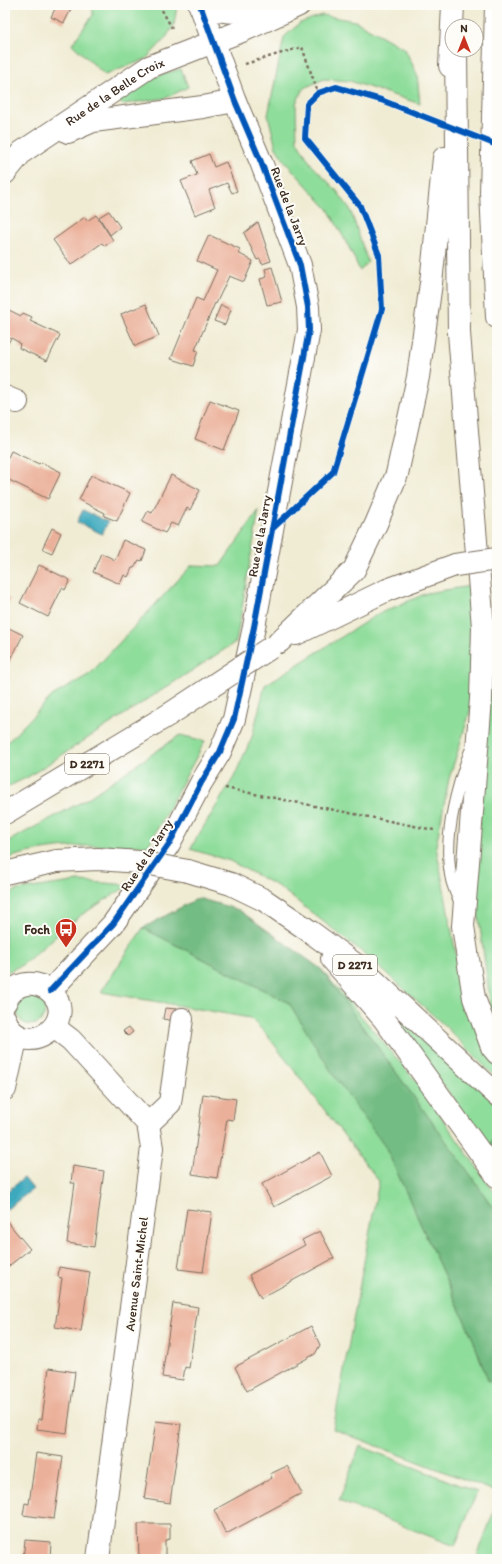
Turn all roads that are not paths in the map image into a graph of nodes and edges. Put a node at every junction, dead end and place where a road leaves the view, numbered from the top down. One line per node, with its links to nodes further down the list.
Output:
1 (200, 5): 4 (main road); 6 (main road, Rue de la Jarry)
2 (454, 5): 5 (main road); 13 (main road)
3 (496, 5): 11 (main road)
4 (297, 6): 6 (main road, Rue de la Belle Croix)
5 (455, 18)
6 (213, 42): 8 (main road, Rue de la Jarry); 9 (main road, Rue de la Belle Croix)
7 (456, 58): 14 (main road)
8 (235, 101): 9 (main road, Rue de la Belle Croix); 19 (main road, Rue de la Jarry)
9 (22, 152): 10 (main road, Rue de la Belle Croix)
10 (5, 173)
11 (497, 317)
12 (497, 559): 13 (main road, D 2271, bridge)
13 (274, 645): 15 (main road, D 2271, bridge)
14 (479, 725): 17 (main road); 17 (lane)
15 (5, 813)
16 (5, 874): 18 (main road, D 2271, bridge)
17 (464, 914): 24 (main road)
18 (308, 930): 26 (main road, D 2271); 28 (main road)
19 (50, 992): 20 (main road); 23 (main road)
20 (5, 1003)
21 (182, 1019): 27 (main road)
22 (11, 1027): 23 (main road); 25 (main road)
23 (54, 1027): 27 (main road)
24 (497, 1053)
25 (5, 1089)
26 (497, 1095)
27 (148, 1124): 29 (main road, Avenue Saint-Michel)
28 (497, 1176)
29 (98, 1559)

